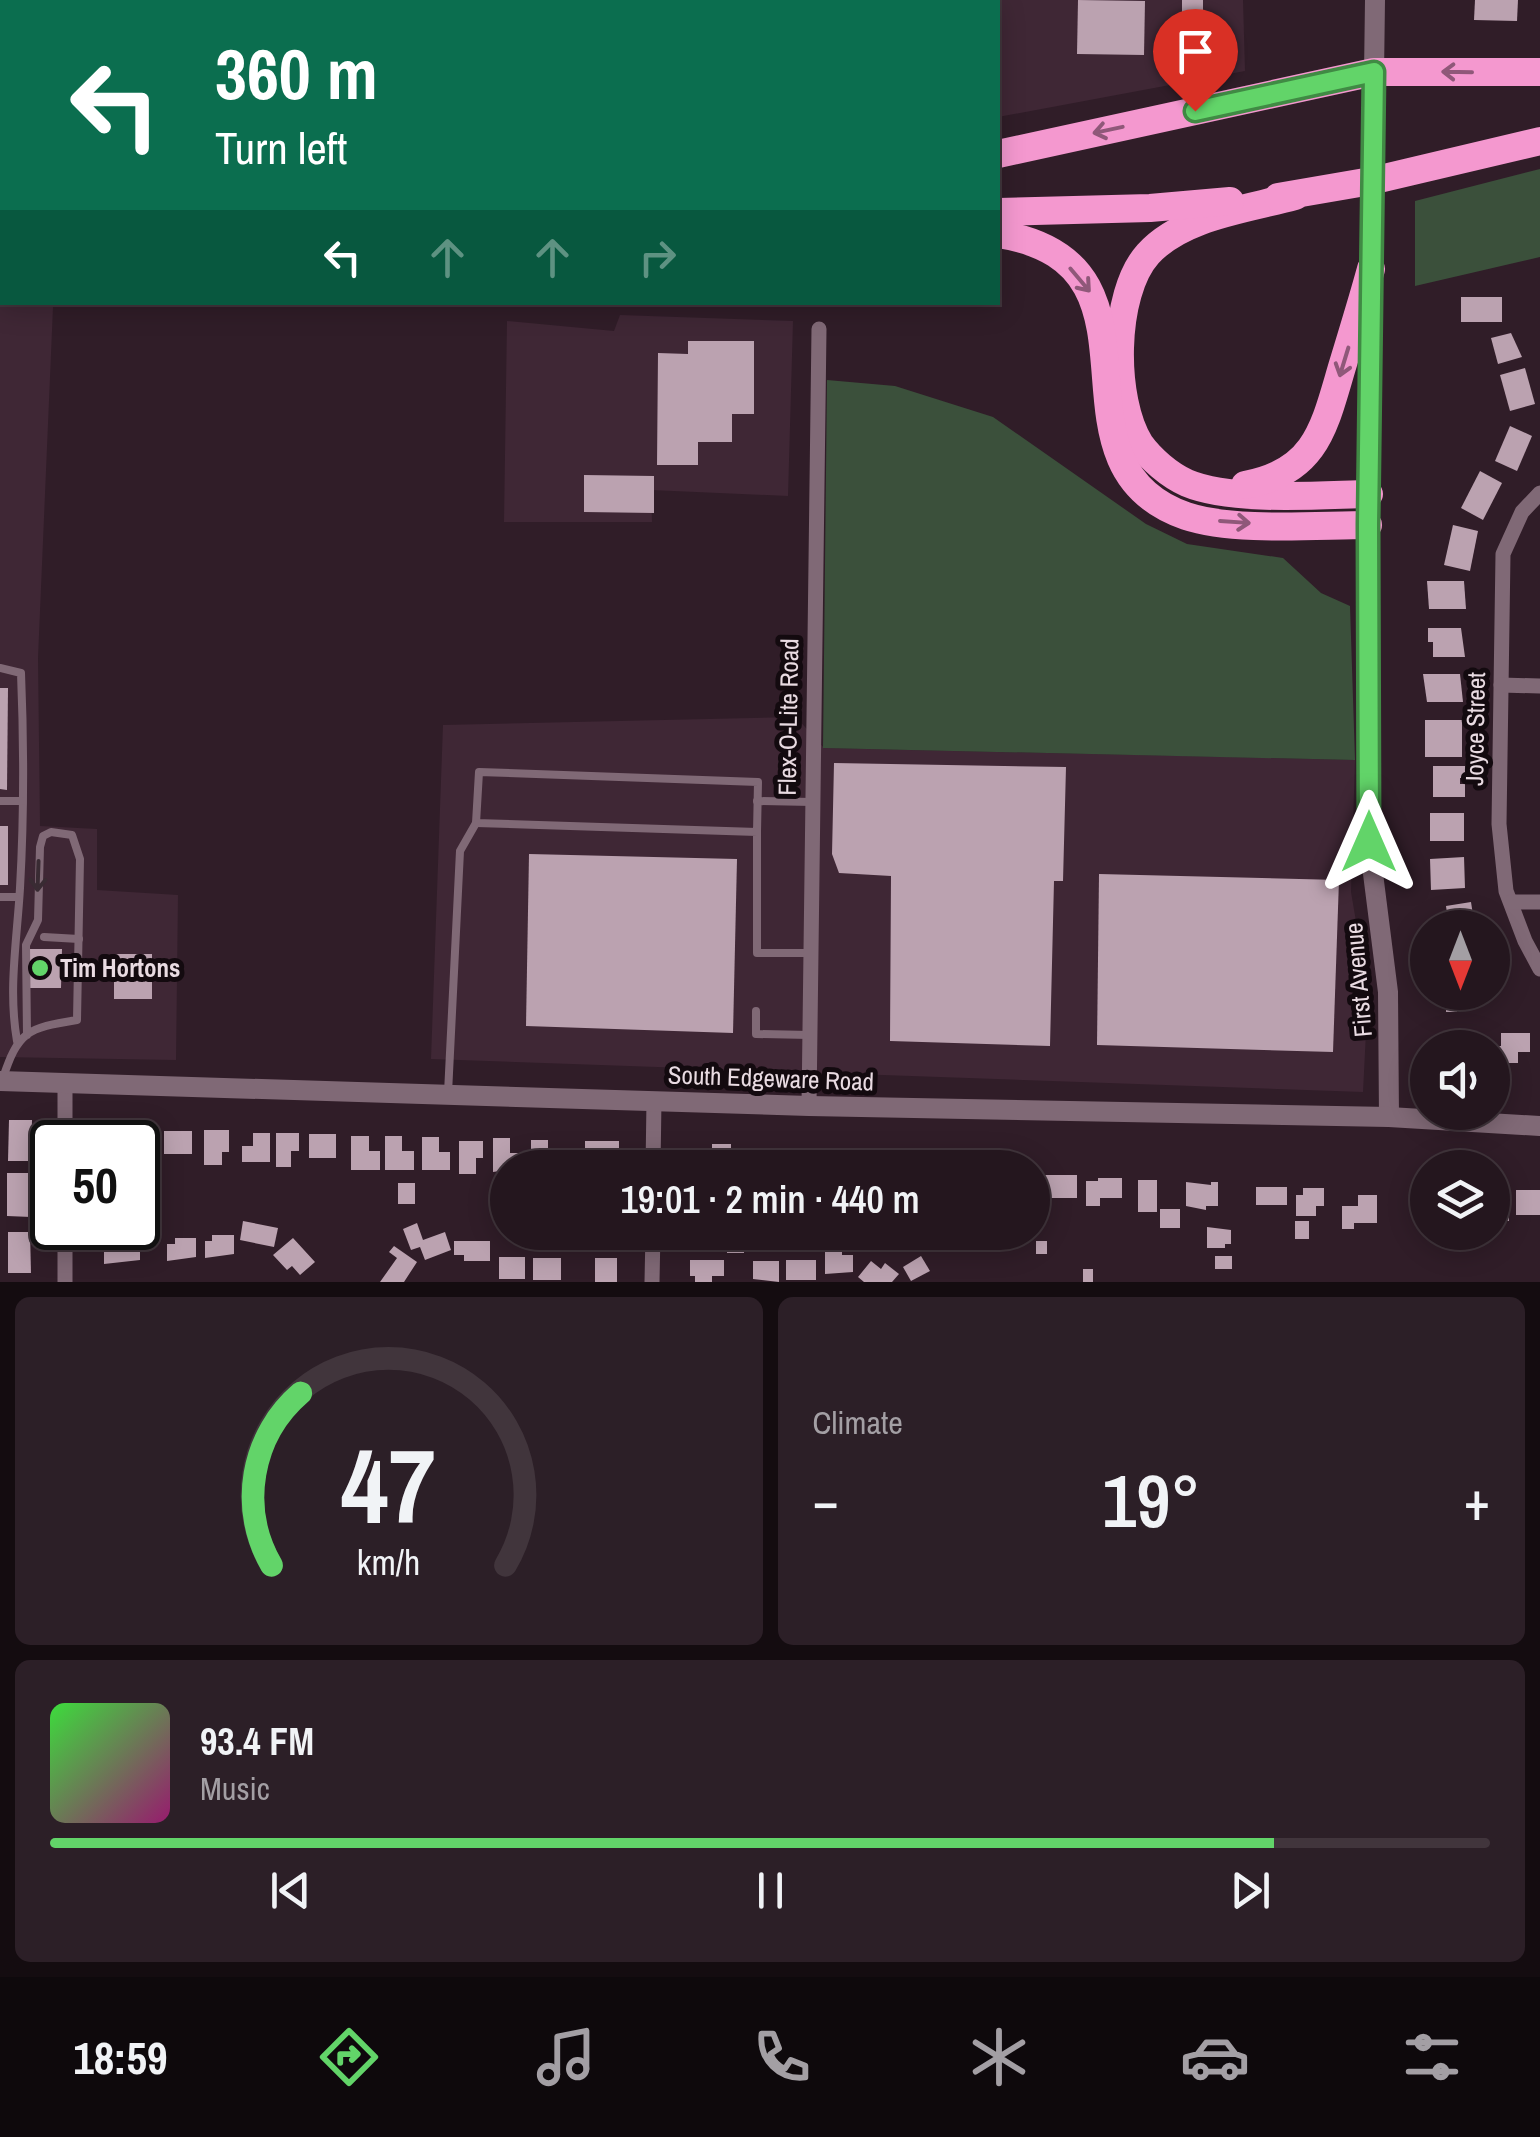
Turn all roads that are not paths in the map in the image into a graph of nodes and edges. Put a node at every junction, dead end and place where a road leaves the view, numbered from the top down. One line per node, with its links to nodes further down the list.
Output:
1 (1375, 0): 2 (main road, First Avenue)
2 (1374, 72): 3 (highway, one-way to 2); 5 (highway, one-way to 5); 9 (main road, First Avenue)
3 (1540, 72)
4 (1540, 141): 6 (highway)
5 (1000, 154)
6 (1295, 196): 7 (highway); 11 (highway)
7 (1000, 212)
8 (1000, 235): 14 (highway, one-way to 14)
9 (1372, 269): 11 (highway, one-way to 11); 13 (main road, First Avenue)
10 (819, 329): 21 (street, Flex-O-Lite Road)
11 (1199, 486): 13 (highway)
12 (1540, 493): 16 (street, Joyce Street)
13 (1369, 494): 14 (main road, First Avenue)
14 (1368, 525): 41 (main road, First Avenue)
15 (0, 668): 19 (lane)
16 (1502, 686): 17 (street); 26 (street, Joyce Street)
17 (1540, 686)
18 (0, 801): 19 (lane)
19 (22, 801): 25 (lane)
20 (757, 801): 21 (lane); 22 (lane); 23 (lane)
21 (812, 802): 30 (street, Flex-O-Lite Road)
22 (476, 823): 23 (lane); 38 (lane)
23 (757, 832): 30 (lane)
24 (0, 897): 25 (lane)
25 (19, 897): 35 (lane)
26 (1511, 902): 27 (street); 31 (street, Joyce Street)
27 (1540, 902)
28 (44, 937): 29 (lane)
29 (79, 939): 33 (lane); 33 (lane, one-way to 33)
30 (811, 953): 34 (street, Flex-O-Lite Road)
31 (1540, 969)
32 (756, 1011): 34 (lane)
33 (27, 1035): 35 (lane)
34 (810, 1035): 40 (street, Flex-O-Lite Road)
35 (17, 1041): 36 (lane)
36 (1, 1080): 37 (main road, South Edgeware Road)
37 (65, 1082): 38 (main road, South Edgeware Road); 42 (street)
38 (448, 1093): 39 (main road, South Edgeware Road)
39 (654, 1100): 40 (main road, South Edgeware Road); 44 (street)
40 (810, 1106): 41 (main road, South Edgeware Road)
41 (1388, 1117): 43 (main road, South Edgeware Road)
42 (65, 1120)
43 (1540, 1126)
44 (653, 1150)
45 (65, 1250): 47 (street)
46 (652, 1250): 48 (street)
47 (65, 1282)
48 (652, 1282)

